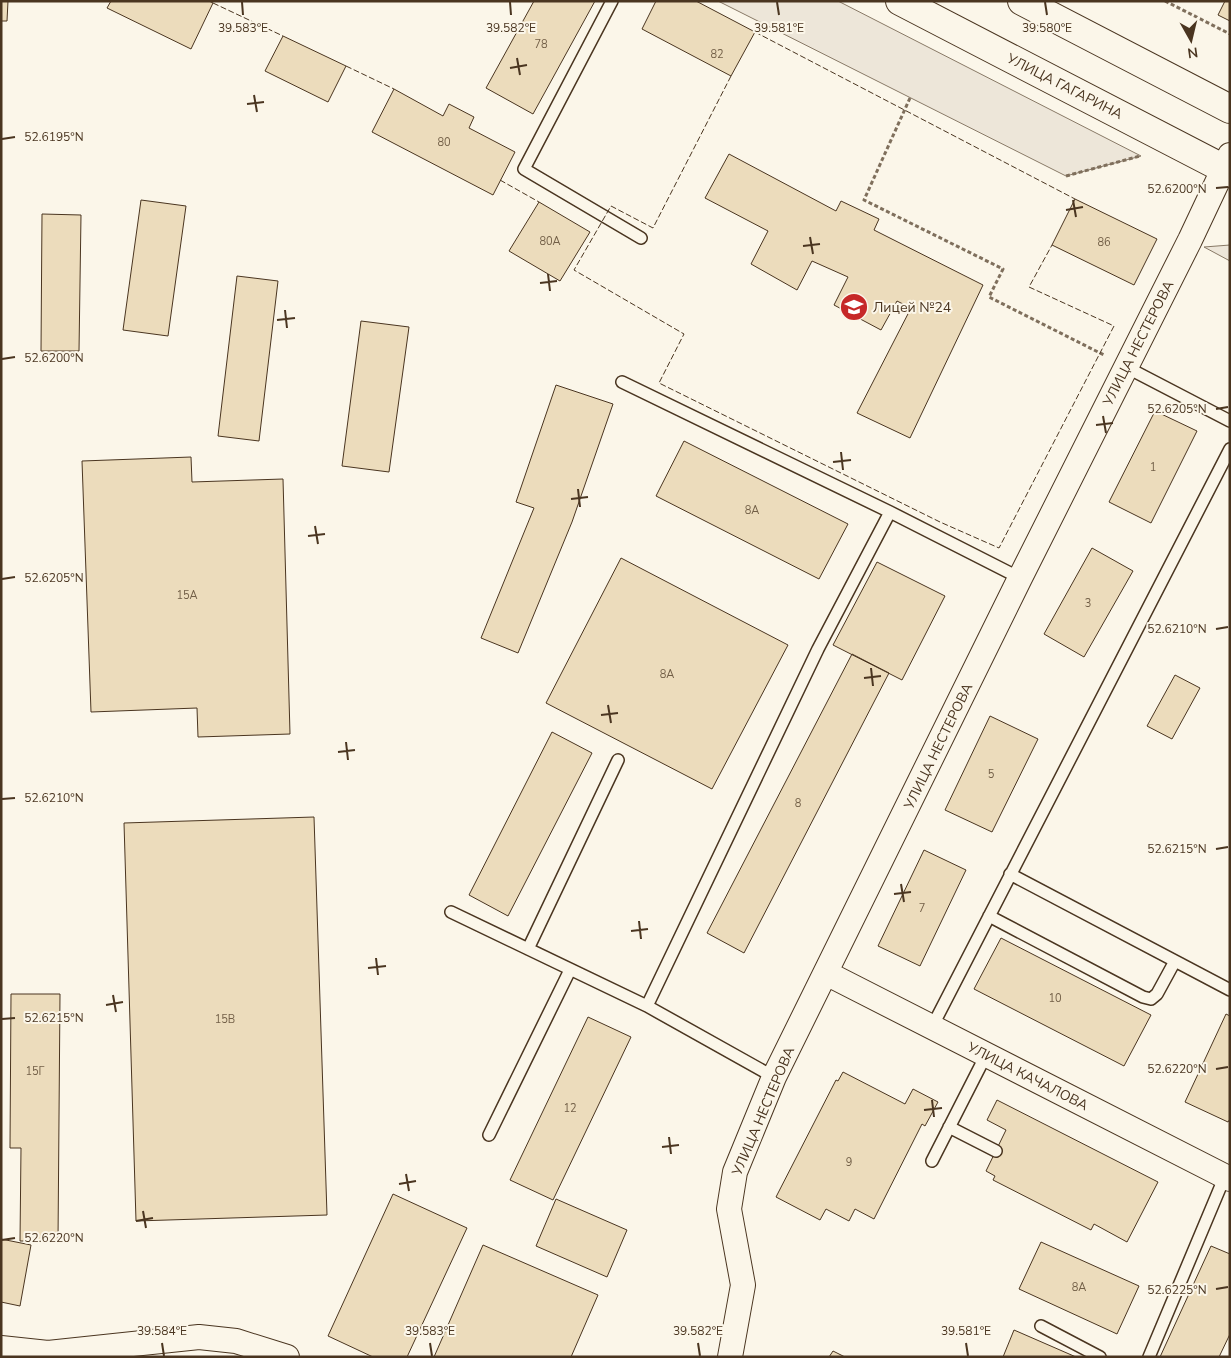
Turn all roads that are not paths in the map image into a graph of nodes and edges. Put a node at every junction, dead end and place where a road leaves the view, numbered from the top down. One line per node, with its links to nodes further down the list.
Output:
1 (612, 1): 6 (lane)
2 (900, 1): 5 (main road, УЛИЦА ГАГАРИНА)
3 (1022, 1): 4 (main road)
4 (1230, 108)
5 (1228, 165): 7 (street, УЛИЦА НЕСТЕРОВА)
6 (641, 238)
7 (1117, 362): 9 (lane); 12 (street, УЛИЦА НЕСТЕРОВА)
8 (622, 382): 11 (lane)
9 (1230, 421)
10 (1230, 449): 14 (lane)
11 (890, 512): 12 (lane); 22 (lane)
12 (1020, 578): 20 (street, УЛИЦА НЕСТЕРОВА)
13 (618, 760): 17 (lane)
14 (1010, 874): 16 (lane); 18 (lane)
15 (451, 912): 17 (lane)
16 (989, 916): 18 (lane); 23 (lane)
17 (528, 949): 19 (lane)
18 (1175, 961): 21 (lane)
19 (570, 970): 22 (lane); 27 (lane)
20 (826, 973): 23 (street, УЛИЦА КАЧАЛОВА); 25 (street, УЛИЦА НЕСТЕРОВА)
21 (1230, 990)
22 (647, 1006): 25 (lane)
23 (932, 1027): 24 (street, УЛИЦА КАЧАЛОВА)
24 (986, 1055): 26 (lane); 30 (street, УЛИЦА КАЧАЛОВА)
25 (774, 1077): 35 (street, УЛИЦА НЕСТЕРОВА)
26 (949, 1127): 28 (lane); 29 (lane)
27 (490, 1136)
28 (996, 1150)
29 (932, 1161)
30 (1228, 1174): 37 (lane)
31 (1042, 1326): 36 (lane)
32 (1, 1348): 33 (street)
33 (122, 1351): 34 (street)
34 (287, 1357)
35 (730, 1357)
36 (1100, 1357)
37 (1149, 1357)

